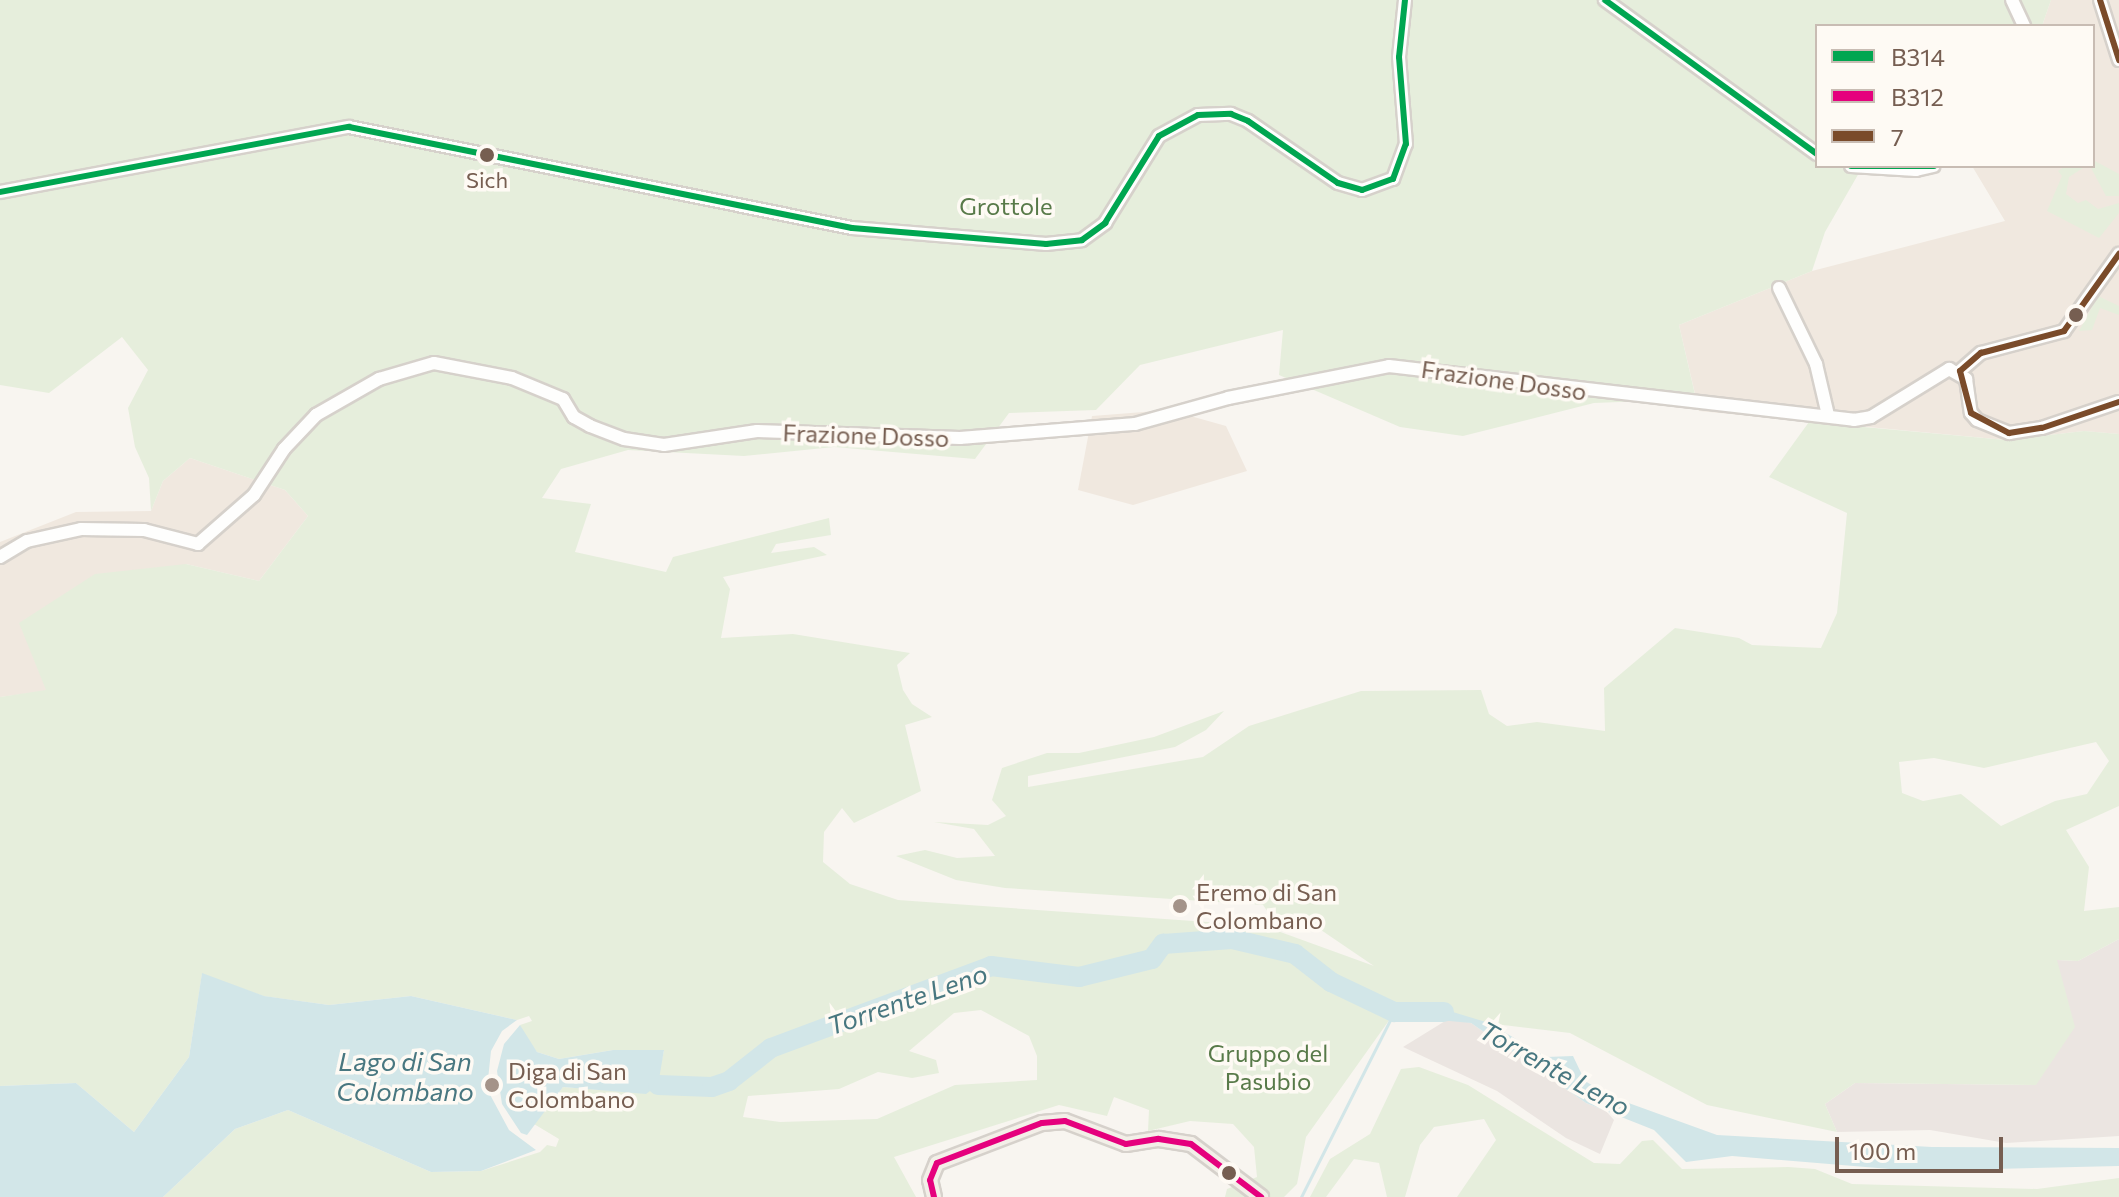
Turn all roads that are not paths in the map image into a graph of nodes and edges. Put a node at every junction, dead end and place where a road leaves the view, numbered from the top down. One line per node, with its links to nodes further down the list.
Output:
1 (1405, 0): 10 (street)
2 (1605, 0): 7 (street)
3 (2012, 0): 5 (street)
4 (2100, 0): 6 (street)
5 (2023, 24)
6 (2119, 60)
7 (1815, 153)
8 (1878, 168): 9 (street)
9 (1920, 168)
10 (0, 192)
11 (2119, 254): 13 (street)
12 (1779, 288): 15 (street)
13 (1960, 371): 14 (street); 15 (street)
14 (2119, 402)
15 (1825, 415): 16 (street, Frazione Dosso)
16 (0, 557)
17 (1255, 1193): 18 (main road)
18 (934, 1197)

